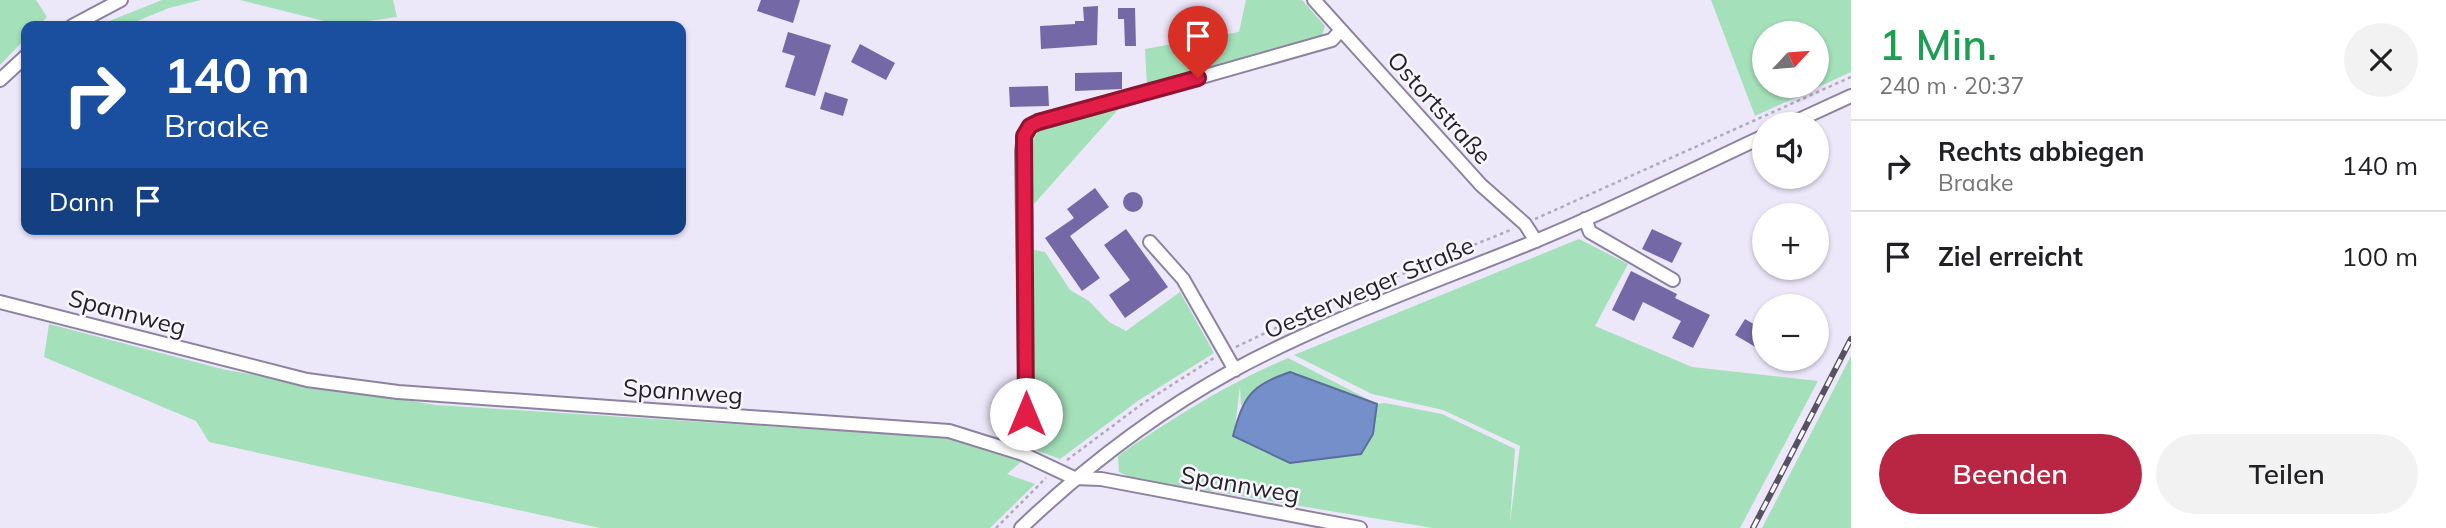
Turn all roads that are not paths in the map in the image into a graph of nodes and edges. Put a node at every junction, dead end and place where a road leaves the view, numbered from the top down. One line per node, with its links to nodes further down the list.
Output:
1 (121, 0): 3 (street)
2 (1314, 0): 4 (street, Ostortstraße)
3 (81, 21)
4 (1340, 30): 11 (street, Ostortstraße); 16 (street)
5 (21, 61): 6 (street)
6 (0, 80)
7 (1851, 96): 8 (street)
8 (1816, 112)
9 (1752, 142): 10 (street, Oesterweger Straße)
10 (1585, 219): 11 (street, Oesterweger Straße); 13 (street)
11 (1536, 241): 15 (street, Oesterweger Straße)
12 (1150, 242): 15 (street)
13 (1673, 280)
14 (0, 302): 16 (street, Spannweg)
15 (1235, 370): 17 (street, Oesterweger Straße)
16 (1023, 454): 17 (street, Spannweg)
17 (1074, 478): 18 (street, Oesterweger Straße); 19 (street, Spannweg)
18 (1021, 528)
19 (1360, 528)

